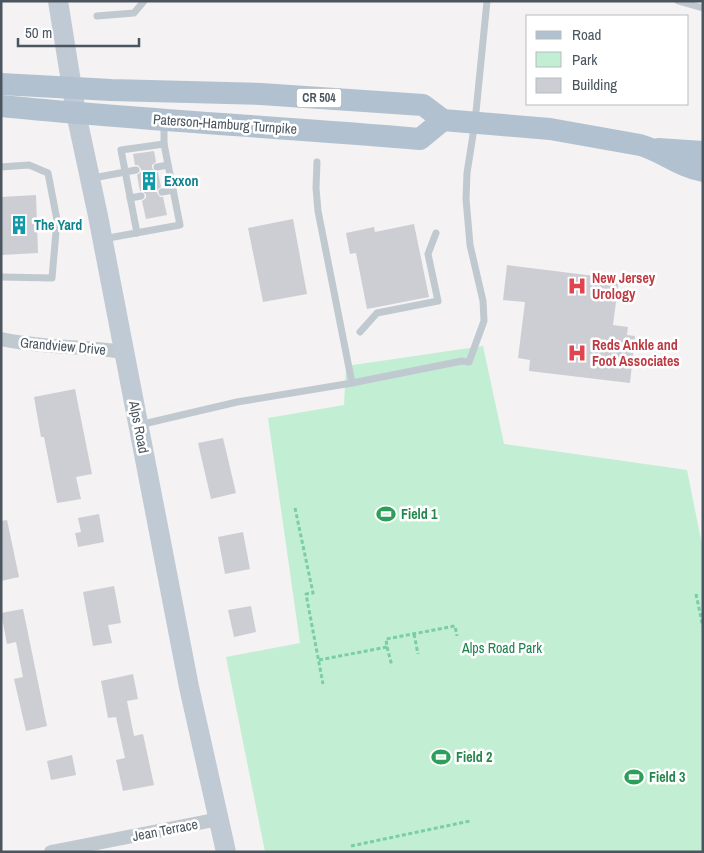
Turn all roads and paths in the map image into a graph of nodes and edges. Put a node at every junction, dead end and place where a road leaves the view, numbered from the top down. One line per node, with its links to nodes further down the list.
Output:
1 (58, 1): 8 (main road, Alps Road)
2 (144, 1): 6 (lane)
3 (487, 1): 13 (lane)
4 (678, 1): 5 (lane)
5 (703, 8)
6 (97, 16)
7 (1, 84): 8 (main road, Paterson-Hamburg Turnpike)
8 (71, 89): 10 (main road, Alps Road); 12 (main road, Paterson-Hamburg Turnpike / CR 504)
9 (1, 106): 10 (main road, Paterson-Hamburg Turnpike)
10 (76, 113): 11 (main road, Paterson-Hamburg Turnpike); 24 (main road, Alps Road)
11 (165, 119): 12 (main road, Paterson-Hamburg Turnpike); 14 (lane)
12 (443, 120): 13 (main road)
13 (475, 122): 15 (main road); 36 (lane)
14 (164, 144): 18 (lane); 23 (lane)
15 (652, 148): 16 (main road); 22 (main road)
16 (703, 152)
17 (317, 162): 36 (lane)
18 (168, 165): 20 (lane); 25 (lane)
19 (1, 166): 32 (lane)
20 (157, 167)
21 (136, 170): 23 (lane)
22 (703, 171)
23 (126, 172): 24 (lane); 28 (lane)
24 (90, 178): 31 (main road, Alps Road)
25 (173, 190): 26 (lane); 29 (lane)
26 (162, 192)
27 (141, 196): 28 (lane)
28 (130, 198): 29 (lane)
29 (137, 233): 31 (lane)
30 (436, 233): 33 (lane)
31 (102, 239): 35 (main road, Alps Road)
32 (1, 277)
33 (360, 332)
34 (1, 339): 35 (street, Grandview Drive)
35 (124, 352): 37 (main road, Alps Road)
36 (352, 383): 37 (lane)
37 (139, 425): 48 (main road, Alps Road)
38 (295, 508): 45 (path)
39 (696, 594): 40 (path)
40 (703, 627)
41 (414, 634): 42 (path); 43 (path); 44 (path)
42 (457, 636)
43 (387, 647): 45 (path); 46 (path)
44 (418, 654)
45 (319, 660): 47 (path)
46 (392, 666)
47 (323, 684)
48 (219, 819): 51 (street, Jean Terrace); 52 (main road, Alps Road)
49 (470, 822): 50 (path)
50 (351, 846)
51 (51, 852)
52 (226, 852)

